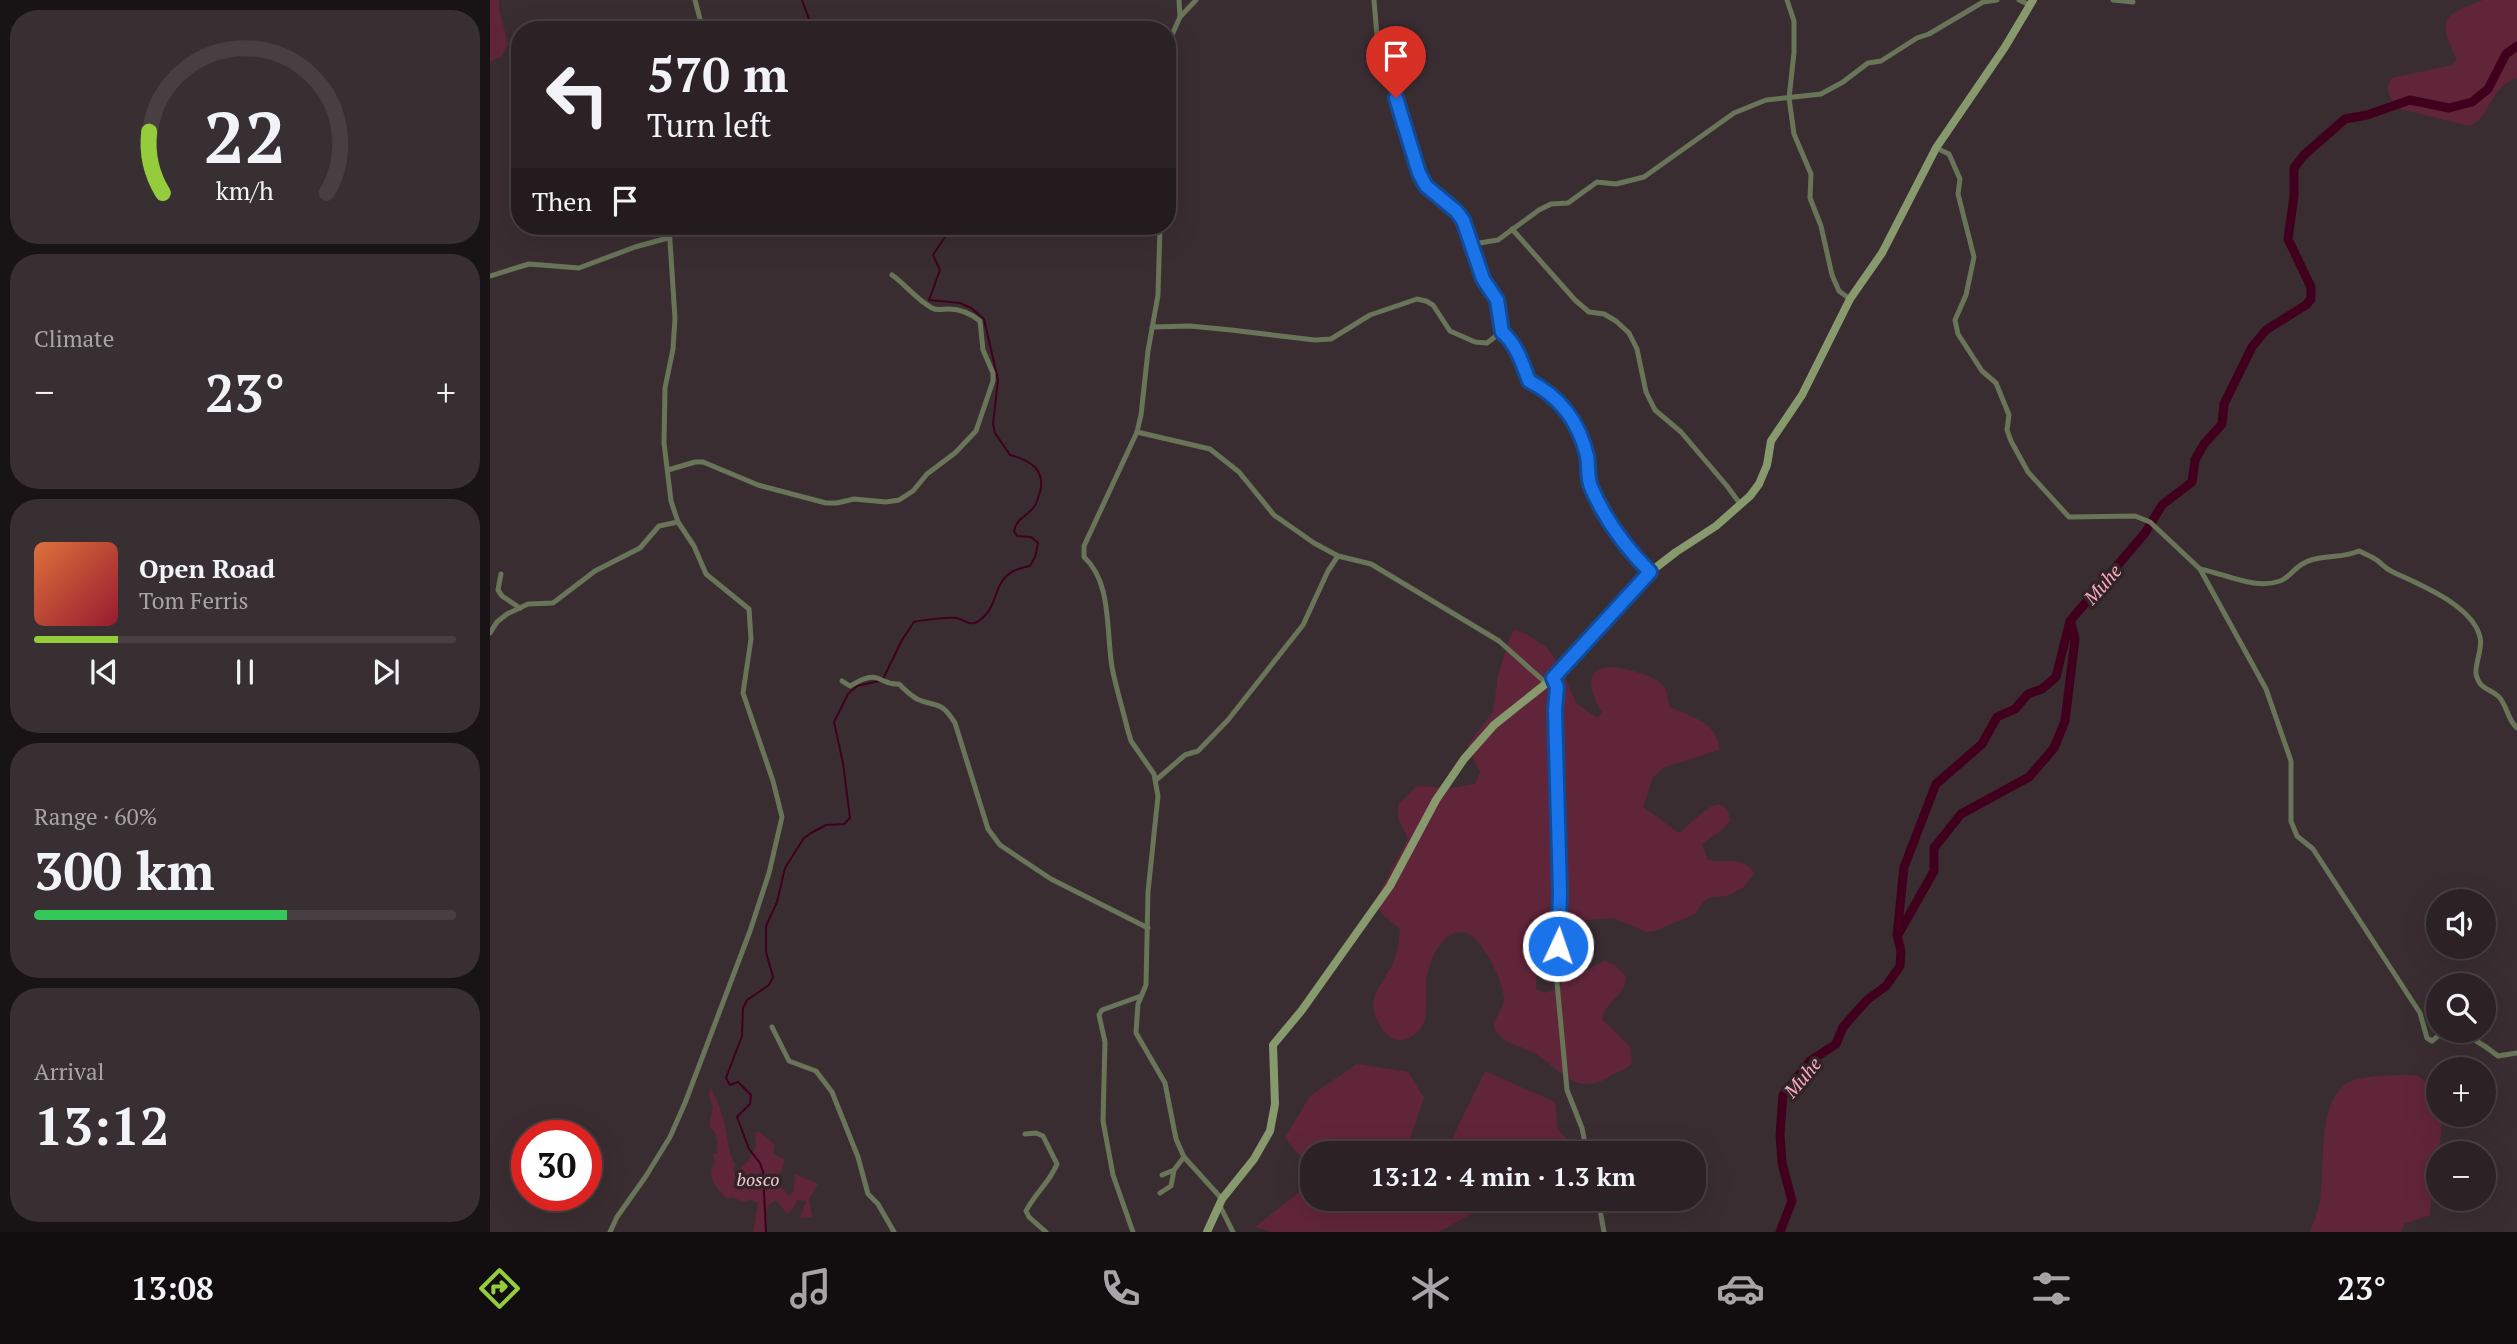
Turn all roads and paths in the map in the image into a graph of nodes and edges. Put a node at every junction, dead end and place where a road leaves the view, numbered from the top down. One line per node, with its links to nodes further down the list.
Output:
1 (695, 0): 12 (street)
2 (1180, 0): 11 (street)
3 (1196, 0): 11 (street)
4 (1374, 0): 19 (street)
5 (1787, 0): 14 (street)
6 (1997, 0): 14 (street)
7 (2019, 0): 9 (street)
8 (2113, 0): 10 (street)
9 (2031, 2): 15 (main road)
10 (2133, 2)
11 (1180, 17): 13 (street)
12 (700, 21)
13 (1176, 26)
14 (1789, 98): 16 (street); 22 (street)
15 (1936, 148): 22 (main road); 30 (street)
16 (1512, 229): 19 (street); 27 (street)
17 (1160, 235): 23 (street)
18 (668, 238): 21 (street); 26 (street)
19 (1473, 244): 24 (street)
20 (892, 275): 26 (street)
21 (490, 276)
22 (1850, 299): 27 (main road)
23 (1152, 327): 24 (street); 25 (street)
24 (1502, 332): 31 (street)
25 (1137, 432): 29 (street); 38 (street)
26 (668, 470): 28 (street)
27 (1741, 505): 31 (main road)
28 (678, 522): 33 (street); 41 (street)
29 (1338, 556): 35 (street); 38 (street)
30 (2200, 569): 37 (street); 44 (street)
31 (1650, 572): 35 (main road)
32 (501, 574): 33 (street)
33 (520, 608): 34 (street)
34 (490, 633)
35 (1549, 680): 46 (street); 51 (main road)
36 (842, 681): 39 (street)
37 (2517, 728)
38 (1156, 780): 39 (street)
39 (1149, 928): 40 (street)
40 (1141, 996): 47 (street); 56 (street)
41 (723, 1005): 42 (street); 53 (street)
42 (729, 1011)
43 (772, 1027): 54 (street)
44 (2517, 1053)
45 (1025, 1134): 55 (street)
46 (1585, 1141)
47 (1184, 1157): 48 (street); 51 (street)
48 (1174, 1170): 49 (street); 50 (street)
49 (1162, 1175)
50 (1160, 1194)
51 (1221, 1202): 57 (main road); 58 (street)
52 (1600, 1211): 59 (street)
53 (610, 1232)
54 (894, 1232)
55 (1046, 1232)
56 (1133, 1232)
57 (1207, 1232)
58 (1233, 1232)
59 (1604, 1232)

